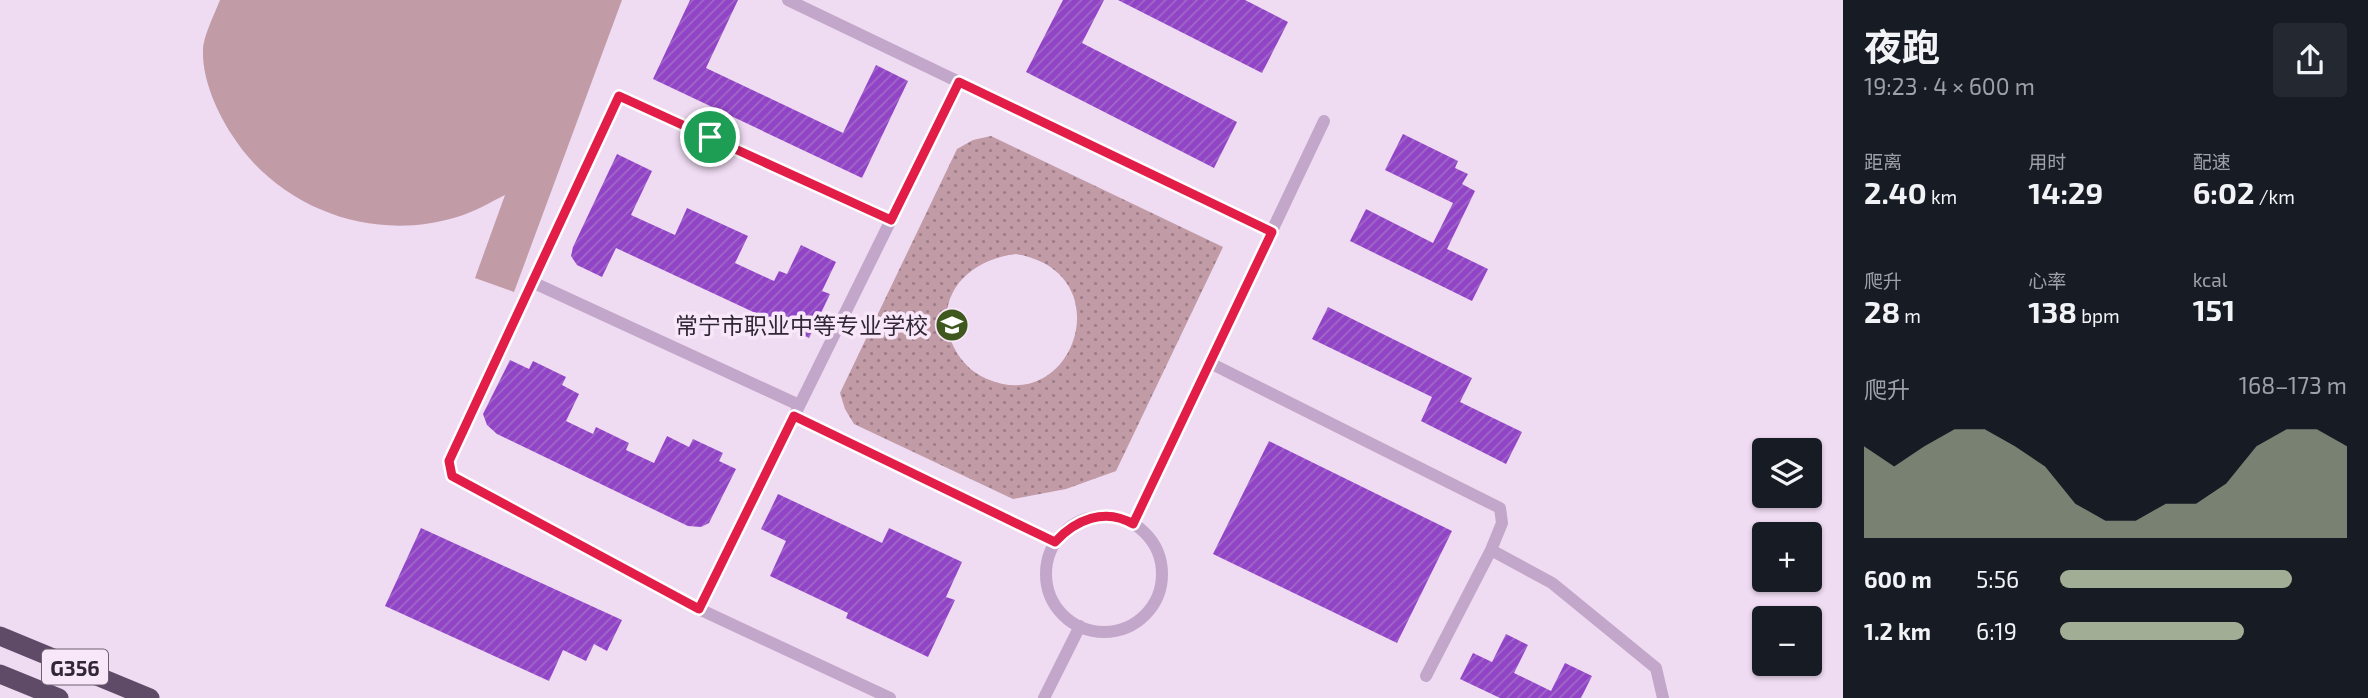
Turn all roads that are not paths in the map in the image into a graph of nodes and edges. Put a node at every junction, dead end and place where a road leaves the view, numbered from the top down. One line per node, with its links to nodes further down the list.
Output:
1 (788, 0): 2 (lane)
2 (959, 82): 4 (lane); 5 (lane)
3 (1324, 121): 5 (lane)
4 (891, 220): 6 (lane); 8 (lane)
5 (1272, 232): 7 (lane)
6 (532, 282): 8 (lane); 12 (lane)
7 (1210, 363): 9 (lane); 11 (lane)
8 (797, 411): 10 (lane); 12 (lane)
9 (1133, 524): 10 (lane); 13 (lane)
10 (1055, 542): 13 (lane)
11 (1491, 550): 16 (lane); 21 (lane)
12 (699, 609): 19 (lane)
13 (1080, 626): 20 (lane)
14 (0, 636): 18 (highway, G356)
15 (0, 674): 17 (highway, G356)
16 (1426, 676)
17 (59, 698)
18 (150, 698)
19 (890, 698)
20 (1044, 698)
21 (1663, 698)

